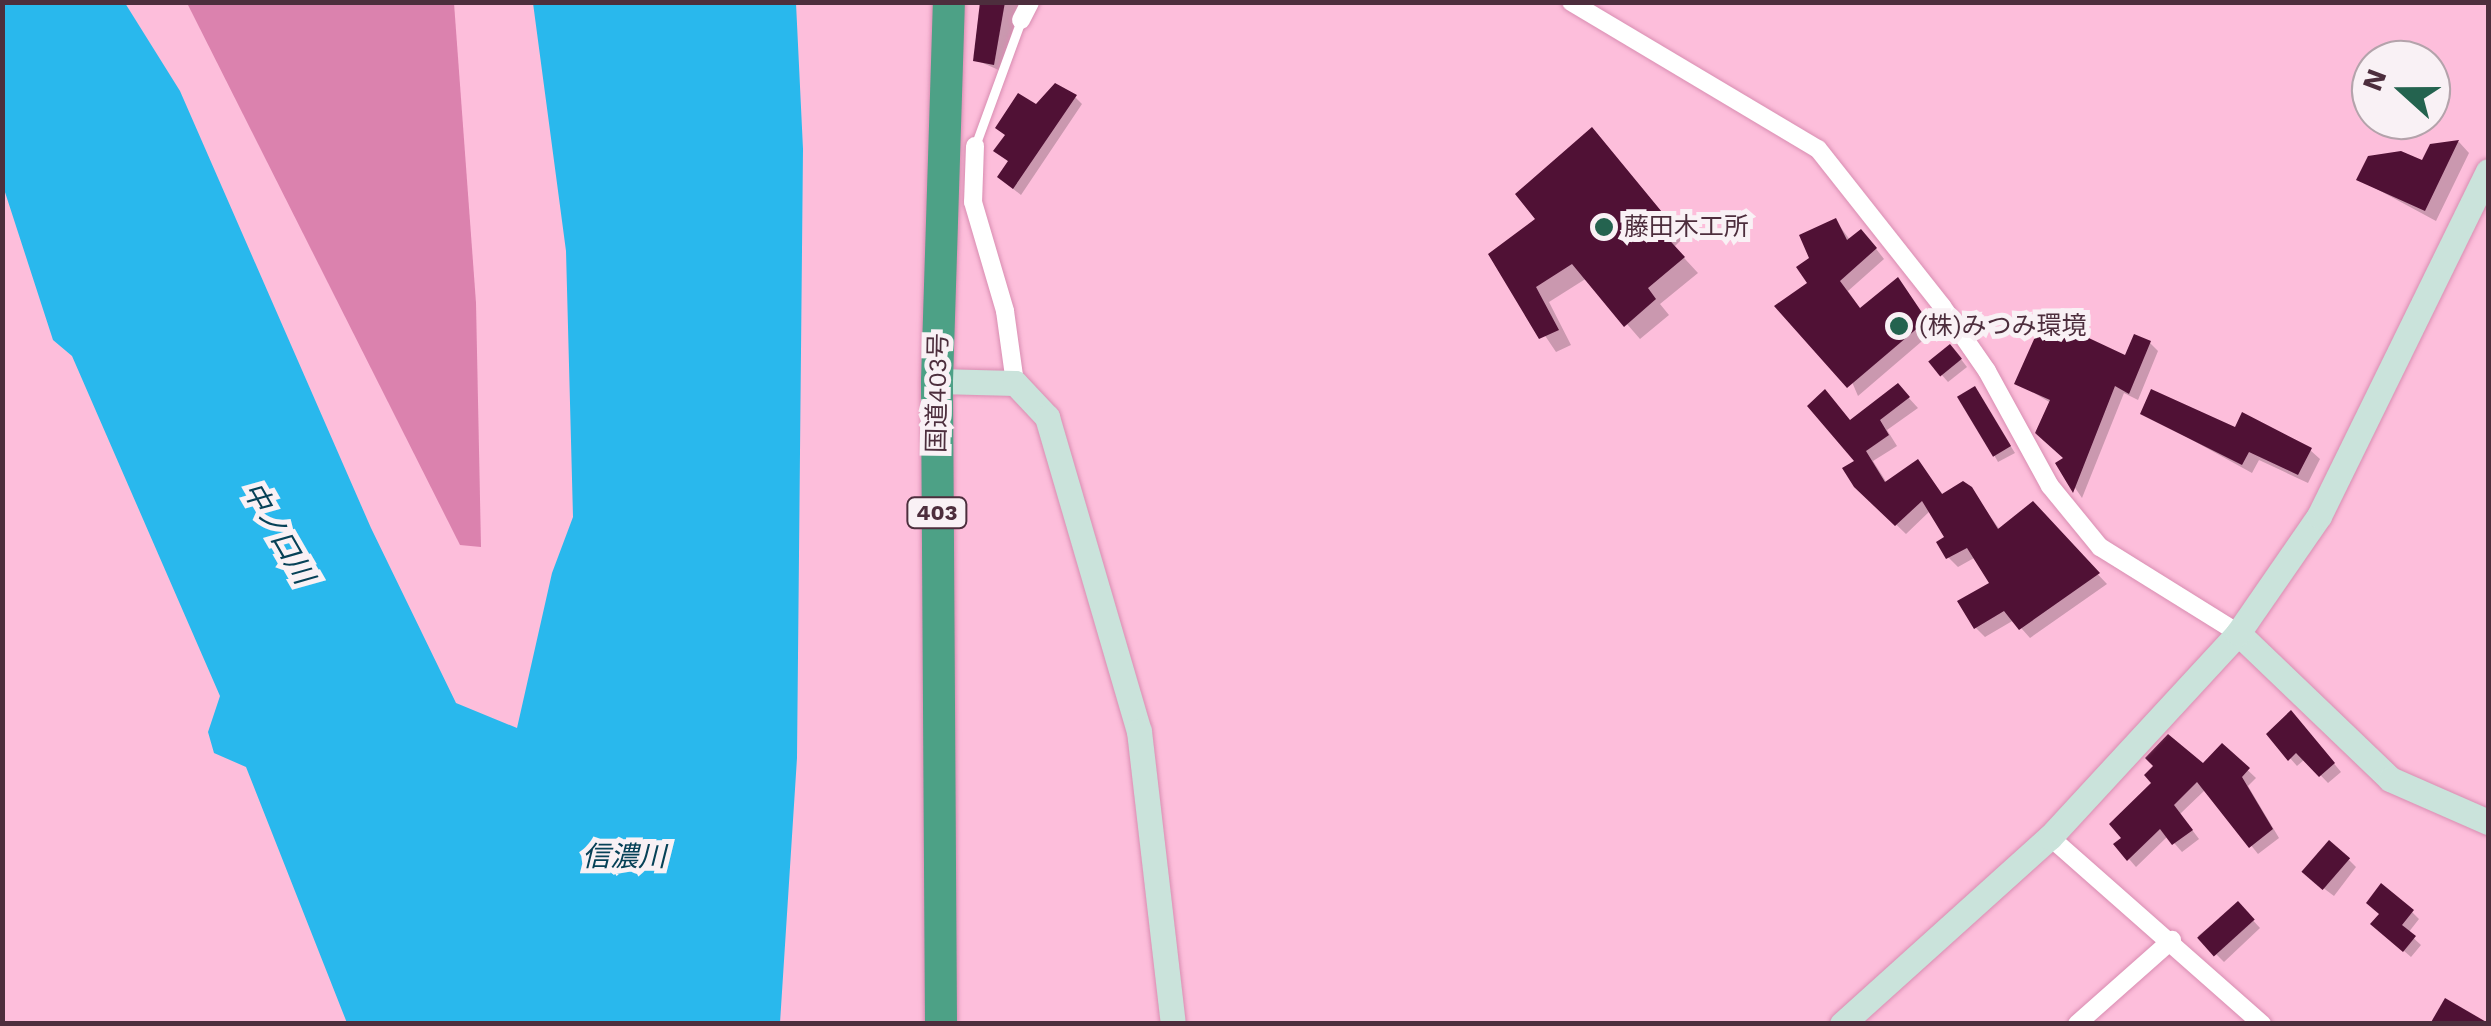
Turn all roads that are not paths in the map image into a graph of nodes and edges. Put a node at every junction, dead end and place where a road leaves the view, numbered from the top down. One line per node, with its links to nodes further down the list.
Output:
1 (949, 2): 7 (highway, 国道403号 / 403)
2 (1030, 2): 4 (street)
3 (1571, 2): 9 (street)
4 (1021, 20): 5 (lane)
5 (974, 146): 8 (street)
6 (2488, 171): 9 (street)
7 (937, 382): 8 (street); 13 (highway, 国道403号 / 403)
8 (1015, 383): 14 (street)
9 (2238, 634): 10 (street); 11 (street)
10 (2488, 822)
11 (2050, 837): 12 (street); 15 (street)
12 (2172, 940): 16 (street); 17 (street)
13 (941, 1024)
14 (1172, 1024)
15 (1842, 1024)
16 (2077, 1024)
17 (2262, 1024)

